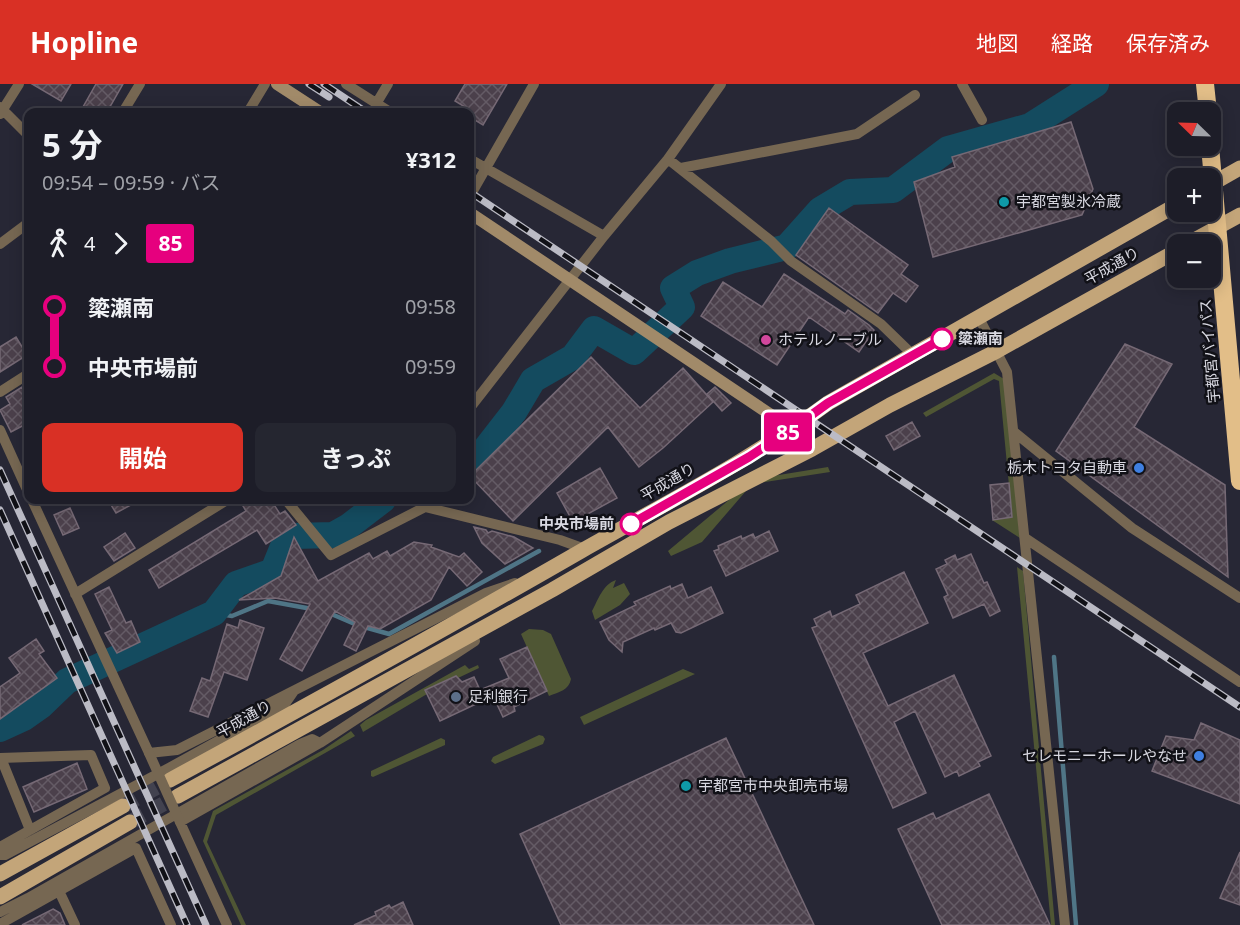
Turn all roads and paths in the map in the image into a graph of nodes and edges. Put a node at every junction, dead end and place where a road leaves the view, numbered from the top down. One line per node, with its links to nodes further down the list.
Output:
1 (19, 84): 18 (street)
2 (140, 84): 14 (street)
3 (265, 84): 15 (street)
4 (277, 84): 16 (street)
5 (346, 84): 13 (street)
6 (388, 84): 13 (street)
7 (534, 84): 23 (street)
8 (721, 84): 21 (street)
9 (962, 84): 19 (street)
10 (1205, 84): 12 (highway)
11 (915, 95): 24 (street)
12 (1207, 102)
13 (376, 104): 17 (street)
14 (125, 108)
15 (250, 108)
16 (314, 108)
17 (383, 108)
18 (1, 111): 20 (street)
19 (982, 120)
20 (24, 131)
21 (668, 159): 24 (street); 35 (street)
22 (474, 161): 23 (street)
23 (486, 168): 27 (street); 35 (street)
24 (681, 168): 41 (street)
25 (1240, 168): 26 (main road)
26 (1221, 179)
27 (474, 189)
28 (1167, 210): 39 (main road, 平成通り)
29 (1240, 215): 33 (main road)
30 (474, 216): 38 (street)
31 (1216, 222): 33 (highway, 宇都宮バイパス)
32 (24, 226): 36 (street)
33 (1217, 228): 34 (main road); 48 (highway, 宇都宮バイパス)
34 (1206, 234)
35 (604, 236): 38 (street)
36 (0, 244)
37 (1167, 256): 40 (main road, 平成通り)
38 (570, 280): 44 (street); 45 (street)
39 (979, 318): 40 (street); 41 (main road, 平成通り)
40 (997, 351): 47 (street); 60 (main road, 平成通り)
41 (914, 355): 45 (main road, 平成通り)
42 (24, 377): 43 (street)
43 (0, 392)
44 (474, 403)
45 (792, 429): 54 (main road, 平成通り)
46 (0, 430): 49 (street)
47 (1014, 432): 53 (street); 57 (street)
48 (1240, 481)
49 (24, 483)
50 (34, 504): 56 (street)
51 (221, 504): 56 (street)
52 (289, 504): 54 (street)
53 (1025, 538): 58 (street); 80 (street)
54 (585, 549): 55 (main road, 平成通り)
55 (543, 573): 59 (street); 64 (main road, 平成通り)
56 (75, 594): 62 (street)
57 (1240, 598)
58 (1240, 682)
59 (295, 690): 62 (street); 71 (street)
60 (314, 720): 61 (street); 65 (main road, 平成通り)
61 (320, 743): 68 (street); 75 (street)
62 (148, 753): 68 (street, bridge)
63 (1, 758): 69 (street); 69 (street)
64 (170, 780)
65 (178, 796)
66 (123, 806): 72 (main road)
67 (130, 822): 74 (main road)
68 (180, 822): 79 (street)
69 (30, 830): 70 (street)
70 (0, 847)
71 (0, 855)
72 (0, 874)
73 (59, 891): 76 (street); 77 (street); 78 (street)
74 (0, 897)
75 (0, 912)
76 (0, 924)
77 (75, 925)
78 (171, 925)
79 (228, 925)
80 (1065, 925)

